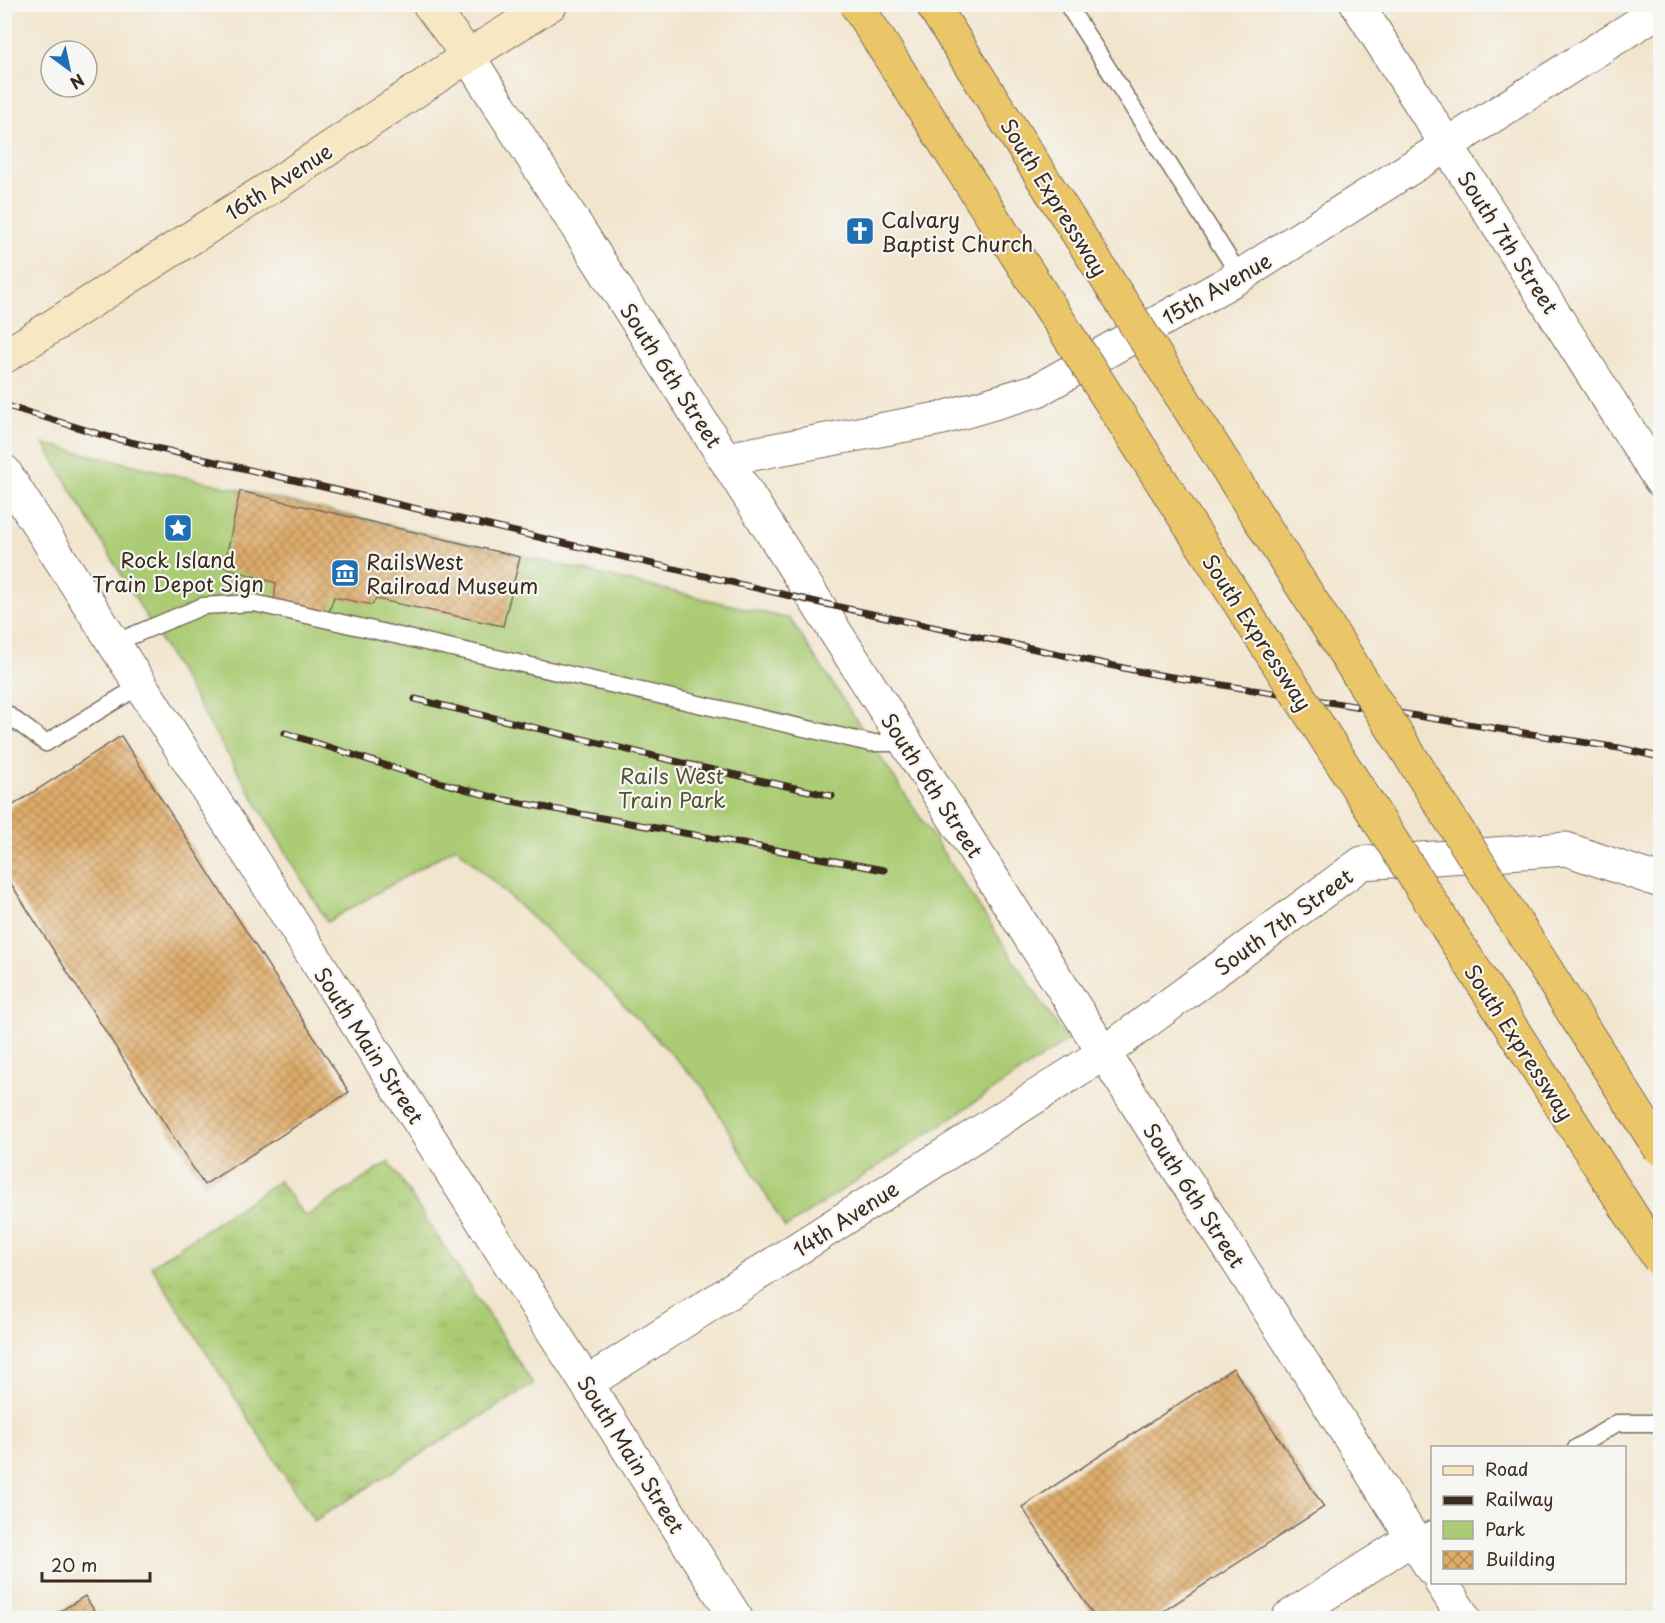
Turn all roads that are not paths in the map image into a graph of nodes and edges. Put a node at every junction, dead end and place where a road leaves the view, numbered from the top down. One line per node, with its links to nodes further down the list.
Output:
1 (429, 4): 8 (street, South 6th Street)
2 (550, 4): 8 (street, 16th Avenue)
3 (856, 4): 22 (main road, South Expressway, bridge)
4 (932, 4): 21 (main road, South Expressway, bridge)
5 (1067, 4): 10 (lane)
6 (1357, 4): 9 (street, South 7th Street)
7 (1660, 10): 9 (street, 15th Avenue)
8 (468, 56): 11 (street, 16th Avenue); 12 (street, South 6th Street)
9 (1446, 144): 10 (street, 15th Avenue); 14 (street, South 7th Street)
10 (1240, 276): 12 (street, 15th Avenue)
11 (4, 357)
12 (726, 459): 18 (street, South 6th Street)
13 (4, 471): 15 (street, South Main Street)
14 (1660, 480)
15 (114, 643): 16 (street, South Main Street); 18 (lane)
16 (141, 685): 17 (lane); 23 (street, South Main Street)
17 (4, 712)
18 (906, 743): 20 (street, South 6th Street)
19 (1660, 881): 20 (street, South 7th Street)
20 (1104, 1053): 23 (street, 14th Avenue); 26 (street, South 6th Street)
21 (1660, 1149)
22 (1660, 1260)
23 (586, 1383): 29 (street, South Main Street)
24 (1660, 1423): 25 (lane)
25 (1579, 1446)
26 (1423, 1533): 27 (street, South 6th Street); 30 (street)
27 (1431, 1565)
28 (1442, 1584): 31 (street)
29 (736, 1618)
30 (1288, 1618)
31 (1464, 1618)

